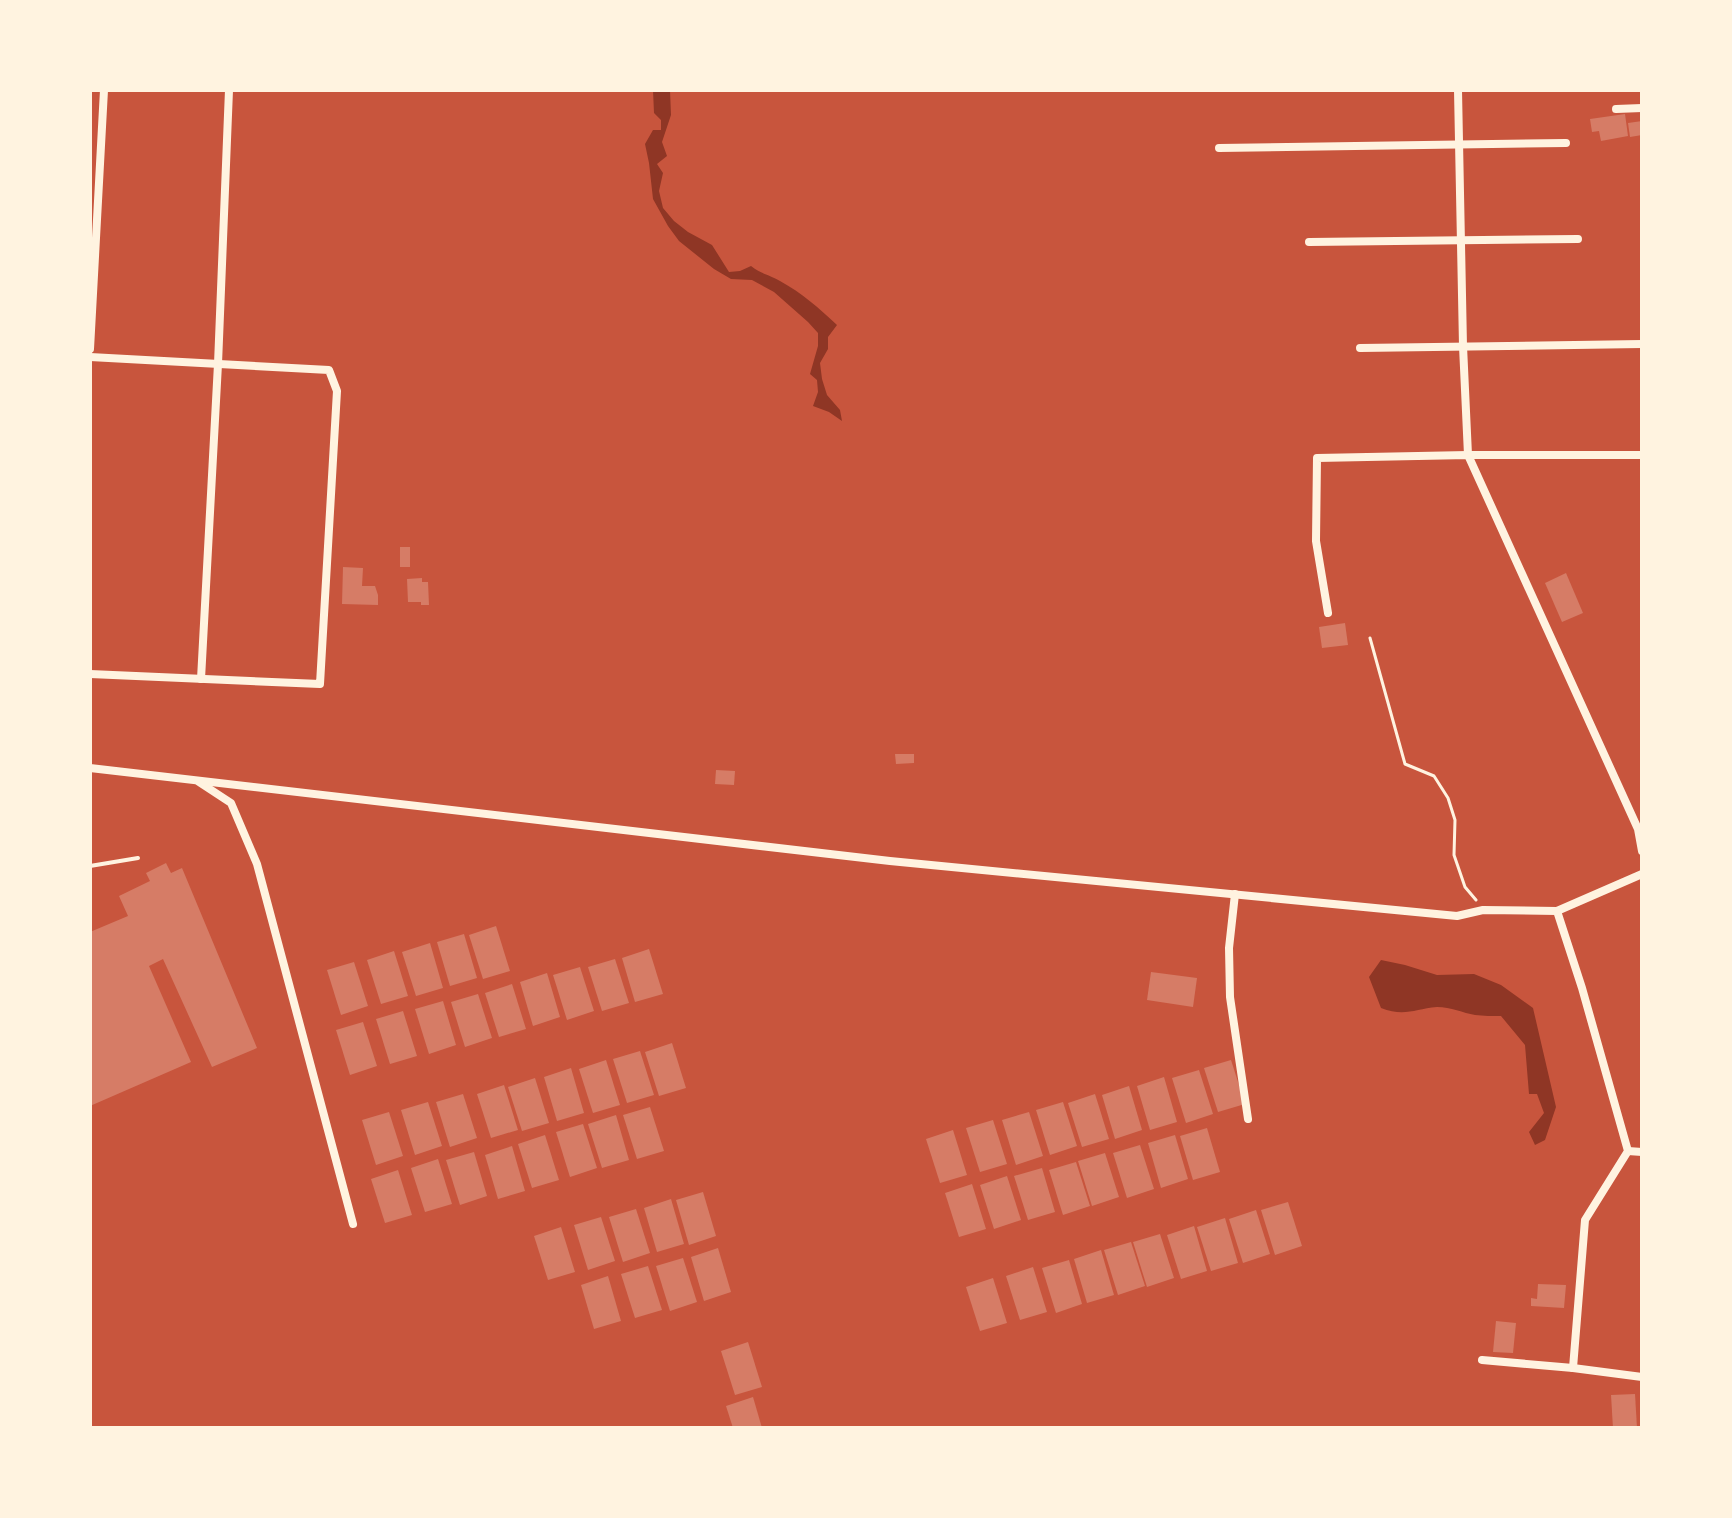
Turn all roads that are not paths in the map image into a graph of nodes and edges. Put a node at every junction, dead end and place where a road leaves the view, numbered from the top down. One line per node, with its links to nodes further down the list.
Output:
1 (104, 90): 15 (street)
2 (229, 90): 17 (street)
3 (1458, 90): 6 (street)
4 (1642, 108): 5 (street)
5 (1616, 109)
6 (1460, 143): 7 (street); 8 (street); 10 (street)
7 (1566, 143)
8 (1219, 148)
9 (1578, 239): 10 (street)
10 (1461, 241): 11 (street); 13 (street)
11 (1309, 242)
12 (1642, 344): 13 (street)
13 (1463, 346): 14 (street); 18 (street)
14 (1360, 348)
15 (90, 349)
16 (90, 357): 17 (street)
17 (218, 364): 22 (street); 22 (street)
18 (1468, 455): 19 (street); 20 (street); 25 (street)
19 (1642, 455)
20 (1328, 613)
21 (90, 674): 22 (street)
22 (201, 679)
23 (90, 768): 24 (street)
24 (198, 781): 29 (street); 34 (street)
25 (1642, 851)
26 (138, 858): 27 (lane)
27 (90, 866)
28 (1642, 874): 30 (street)
29 (1235, 894): 30 (street); 31 (street)
30 (1557, 911): 32 (street)
31 (1248, 1119)
32 (1628, 1151): 33 (street); 36 (street)
33 (1642, 1152)
34 (353, 1224)
35 (1482, 1360): 36 (street)
36 (1573, 1368): 37 (street)
37 (1642, 1377)

